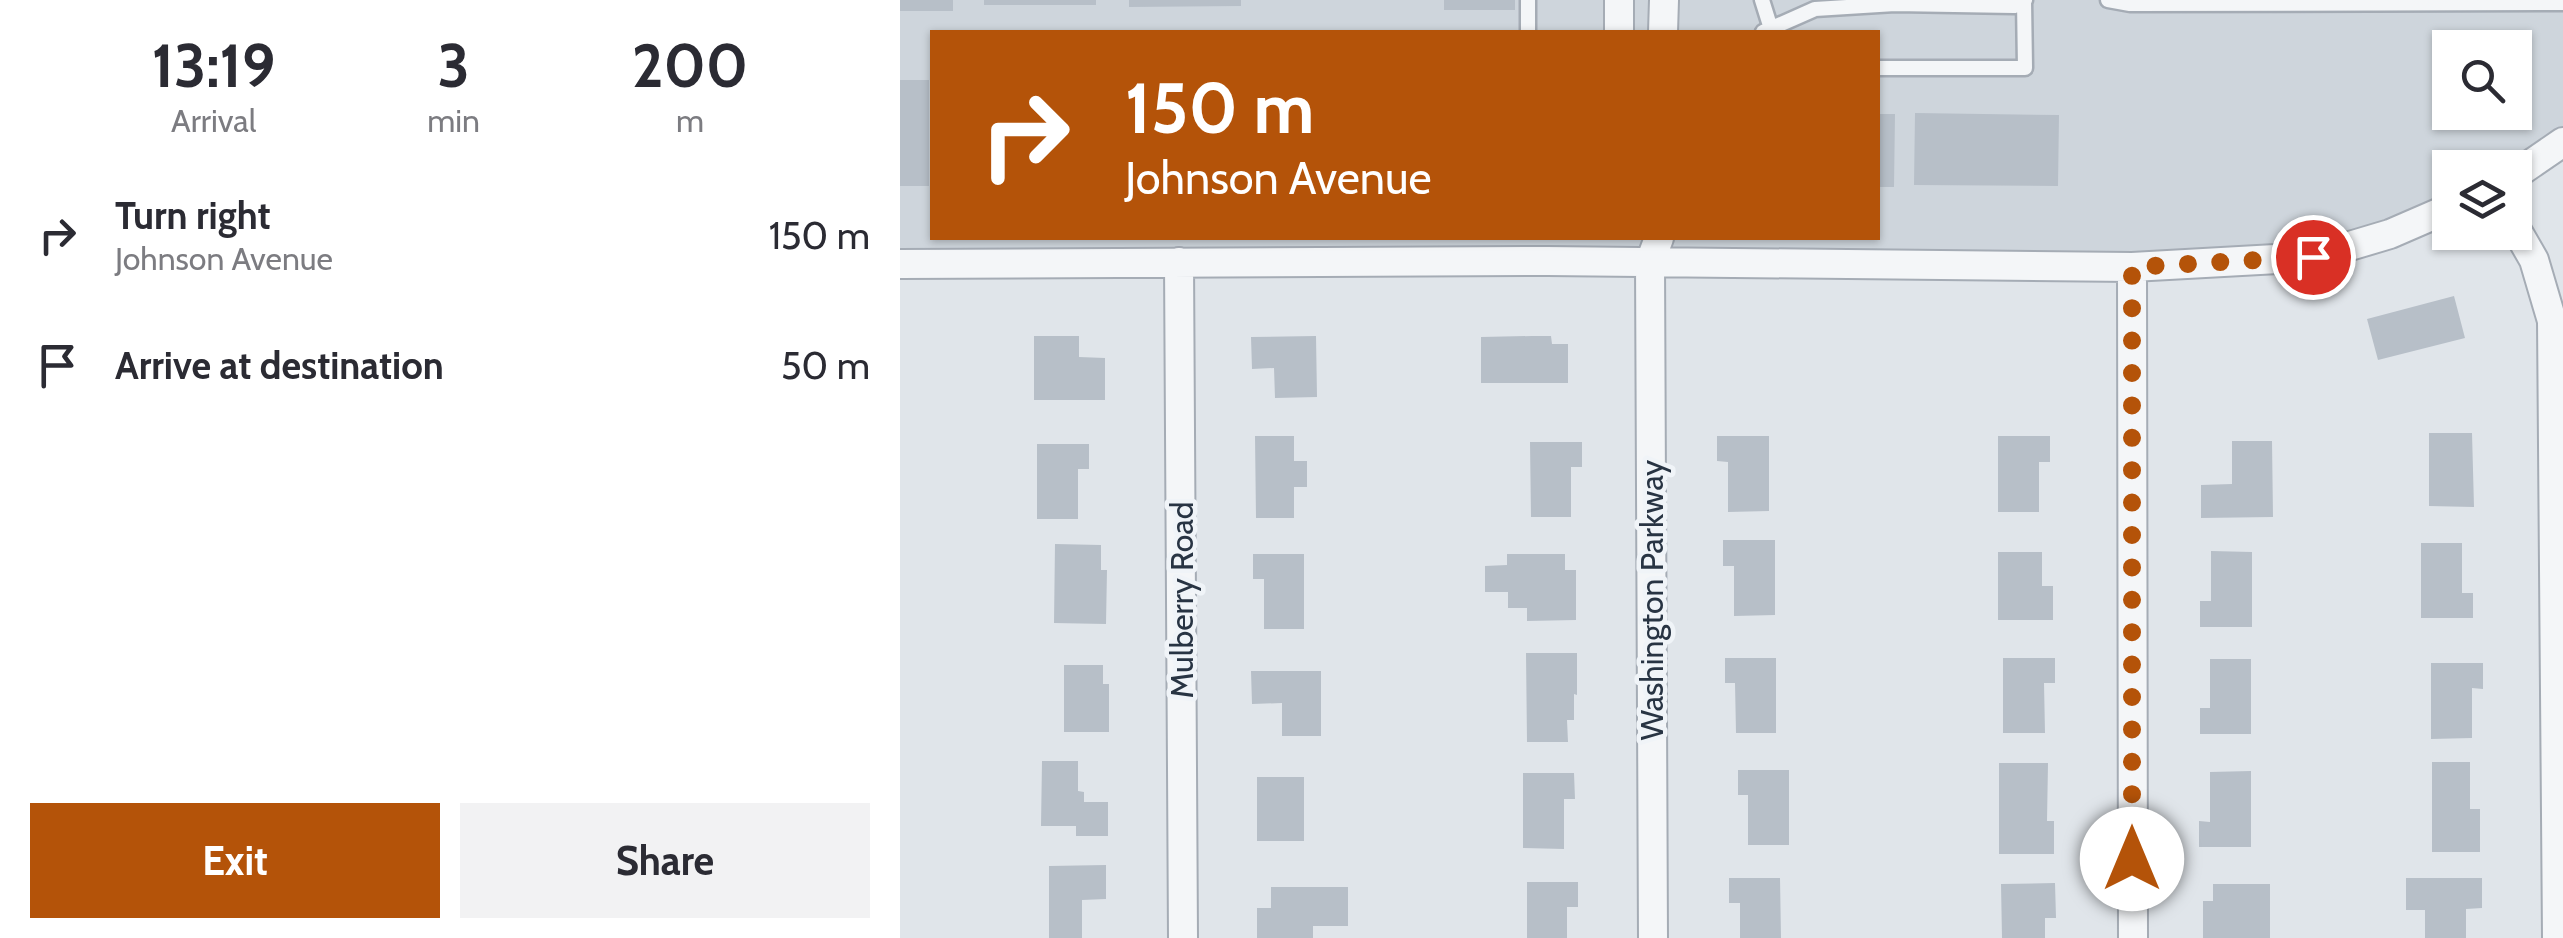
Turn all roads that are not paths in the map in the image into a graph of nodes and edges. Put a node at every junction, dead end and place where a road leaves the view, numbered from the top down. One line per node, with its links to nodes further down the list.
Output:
1 (1528, 0): 11 (lane)
2 (1620, 0): 12 (street)
3 (1664, 0): 13 (street)
4 (1762, 0): 14 (lane)
5 (2024, 0): 7 (lane); 16 (lane)
6 (2108, 0): 8 (lane)
7 (1911, 2): 15 (lane)
8 (2209, 2): 9 (lane)
9 (2376, 2): 10 (lane)
10 (2563, 3)
11 (1528, 30)
12 (1619, 30)
13 (1663, 30)
14 (1769, 30)
15 (1773, 30)
16 (1880, 68)
17 (2563, 142): 18 (street)
18 (2532, 163)
19 (2432, 216): 24 (street)
20 (1654, 250): 22 (street); 24 (street); 26 (street, Washington Parkway)
21 (2528, 250): 28 (street)
22 (1179, 262): 23 (street); 25 (street, Mulberry Road)
23 (900, 264)
24 (2132, 267): 27 (street)
25 (1182, 938)
26 (1653, 938)
27 (2132, 938)
28 (2557, 938)

